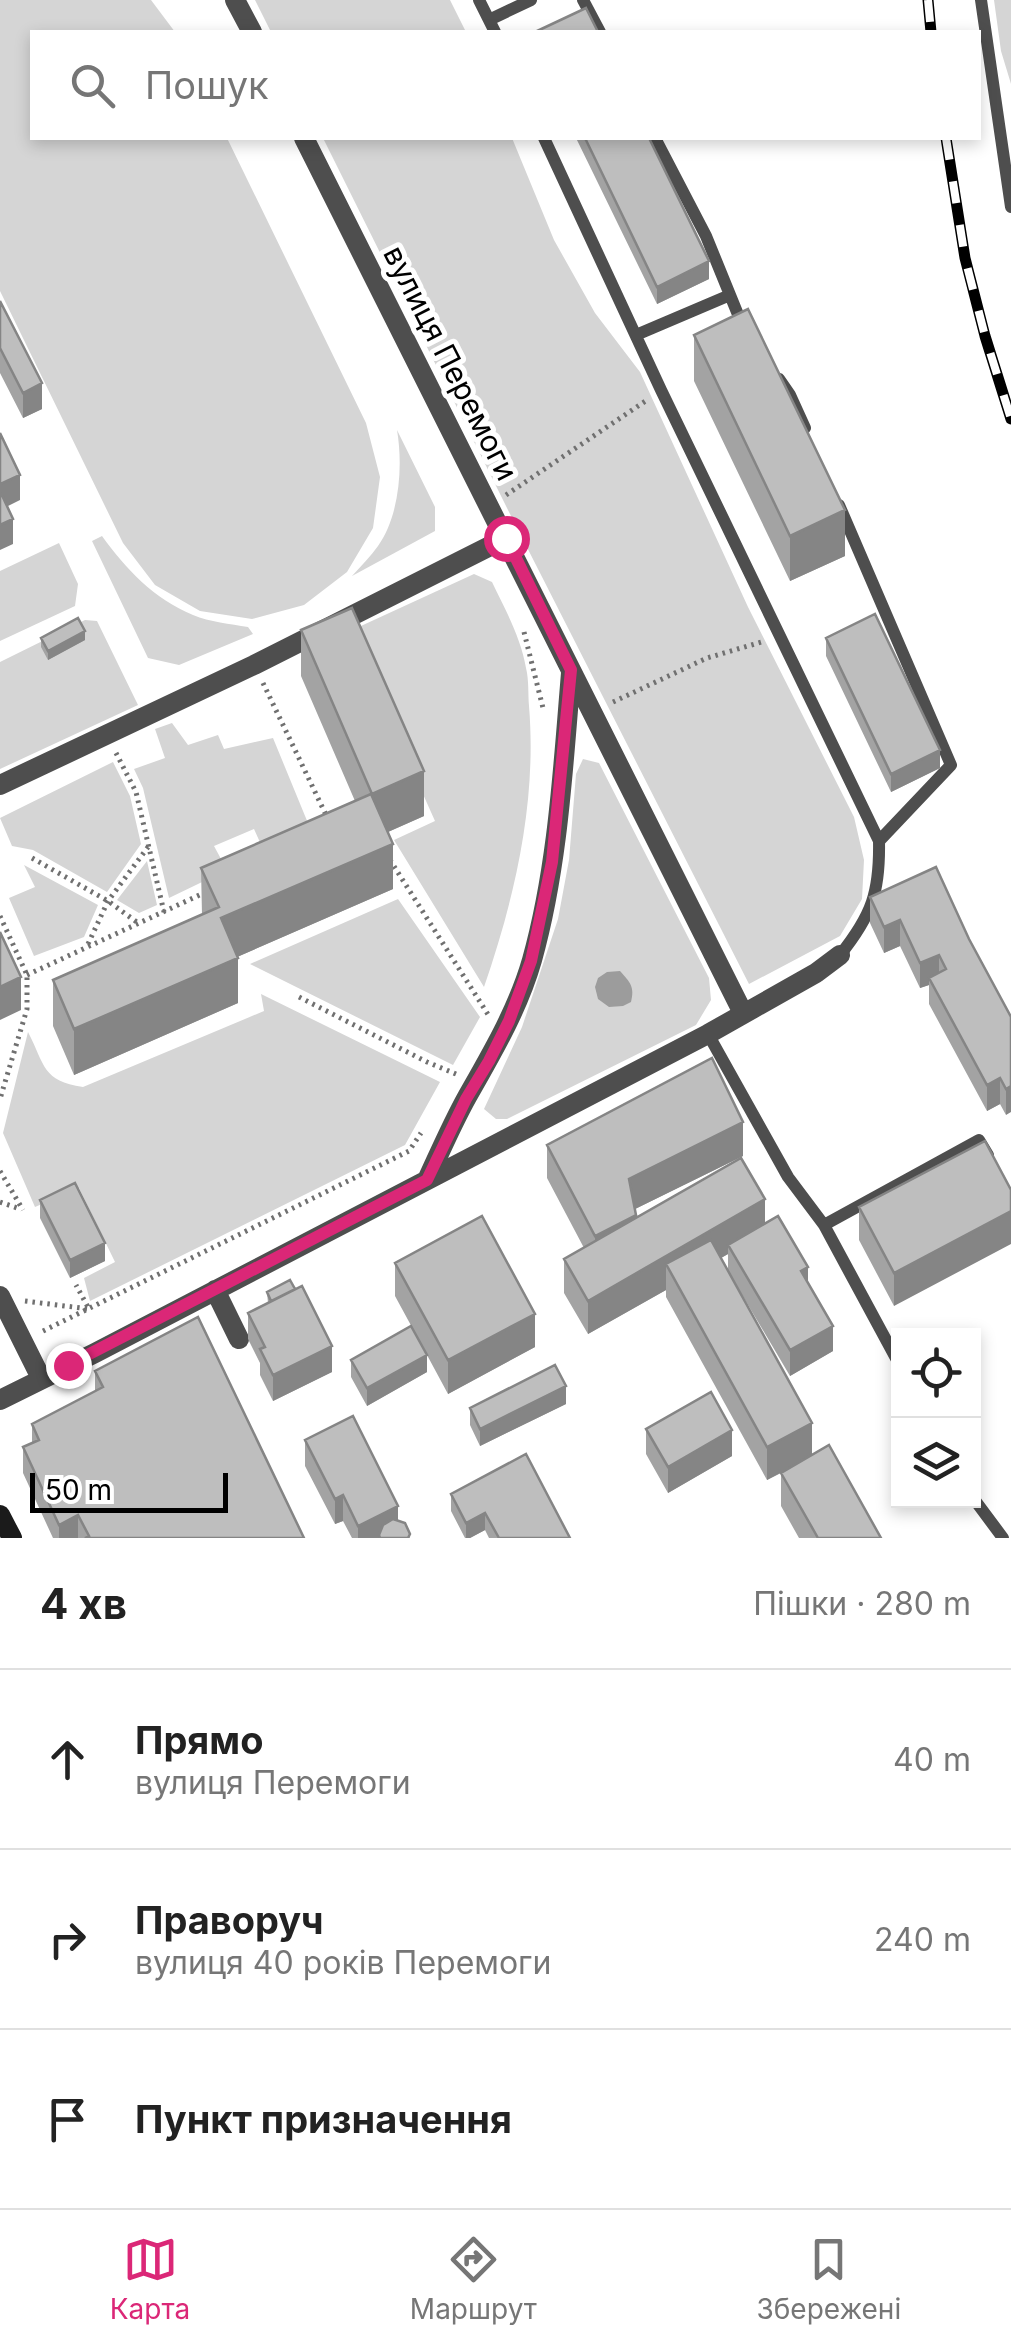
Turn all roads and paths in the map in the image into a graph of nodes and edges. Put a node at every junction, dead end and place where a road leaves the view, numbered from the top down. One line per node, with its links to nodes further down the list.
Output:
1 (235, 0): 7 (street)
2 (479, 0): 6 (lane)
3 (532, 0): 6 (lane)
4 (583, 0): 8 (lane)
5 (981, 0): 12 (lane)
6 (492, 26)
7 (251, 30)
8 (599, 30)
9 (305, 140): 20 (street, вулиця Перемоги)
10 (545, 140): 14 (lane)
11 (656, 140): 13 (lane)
12 (1011, 207)
13 (730, 295): 14 (lane); 15 (lane)
14 (636, 336): 17 (lane)
15 (759, 348)
16 (770, 364): 18 (lane)
17 (662, 390): 20 (path); 23 (lane)
18 (812, 445)
19 (835, 494): 31 (lane)
20 (490, 506): 21 (street, вулиця Перемоги)
21 (506, 538): 24 (street); 25 (street, вулиця Перемоги)
22 (519, 618): 27 (path)
23 (782, 636): 26 (path); 31 (lane)
24 (254, 665): 28 (street); 30 (path)
25 (571, 670): 26 (street, вулиця Перемоги); 27 (street)
26 (592, 712): 45 (street, вулиця Перемоги)
27 (566, 726): 52 (street)
28 (106, 733): 29 (street); 32 (path)
29 (0, 785)
30 (333, 830)
31 (880, 841): 41 (lane)
32 (149, 846): 36 (path); 37 (path)
33 (386, 854): 44 (path)
34 (32, 858): 36 (path)
35 (215, 887): 37 (path)
36 (108, 901): 39 (path); 40 (path)
37 (164, 912): 39 (path)
38 (0, 916): 42 (path)
39 (138, 924): 40 (path)
40 (87, 947): 42 (path)
41 (840, 955): 45 (street)
42 (27, 975): 48 (path)
43 (300, 997): 47 (path)
44 (496, 1000)
45 (743, 1014): 46 (street)
46 (708, 1034): 52 (street); 54 (lane)
47 (459, 1075)
48 (0, 1099)
49 (429, 1121): 58 (path)
50 (995, 1168): 54 (lane)
51 (0, 1171): 53 (path)
52 (427, 1180): 56 (street)
53 (0, 1202)
54 (824, 1225): 61 (lane)
55 (76, 1285): 58 (path)
56 (214, 1290): 59 (street); 62 (street)
57 (0, 1297): 58 (path); 60 (street)
58 (88, 1310): 60 (path)
59 (239, 1340)
60 (23, 1341): 62 (street)
61 (891, 1349)
62 (41, 1378): 63 (street)
63 (0, 1400)
64 (981, 1508): 67 (lane)
65 (0, 1515): 66 (street)
66 (12, 1538)
67 (1003, 1538)

